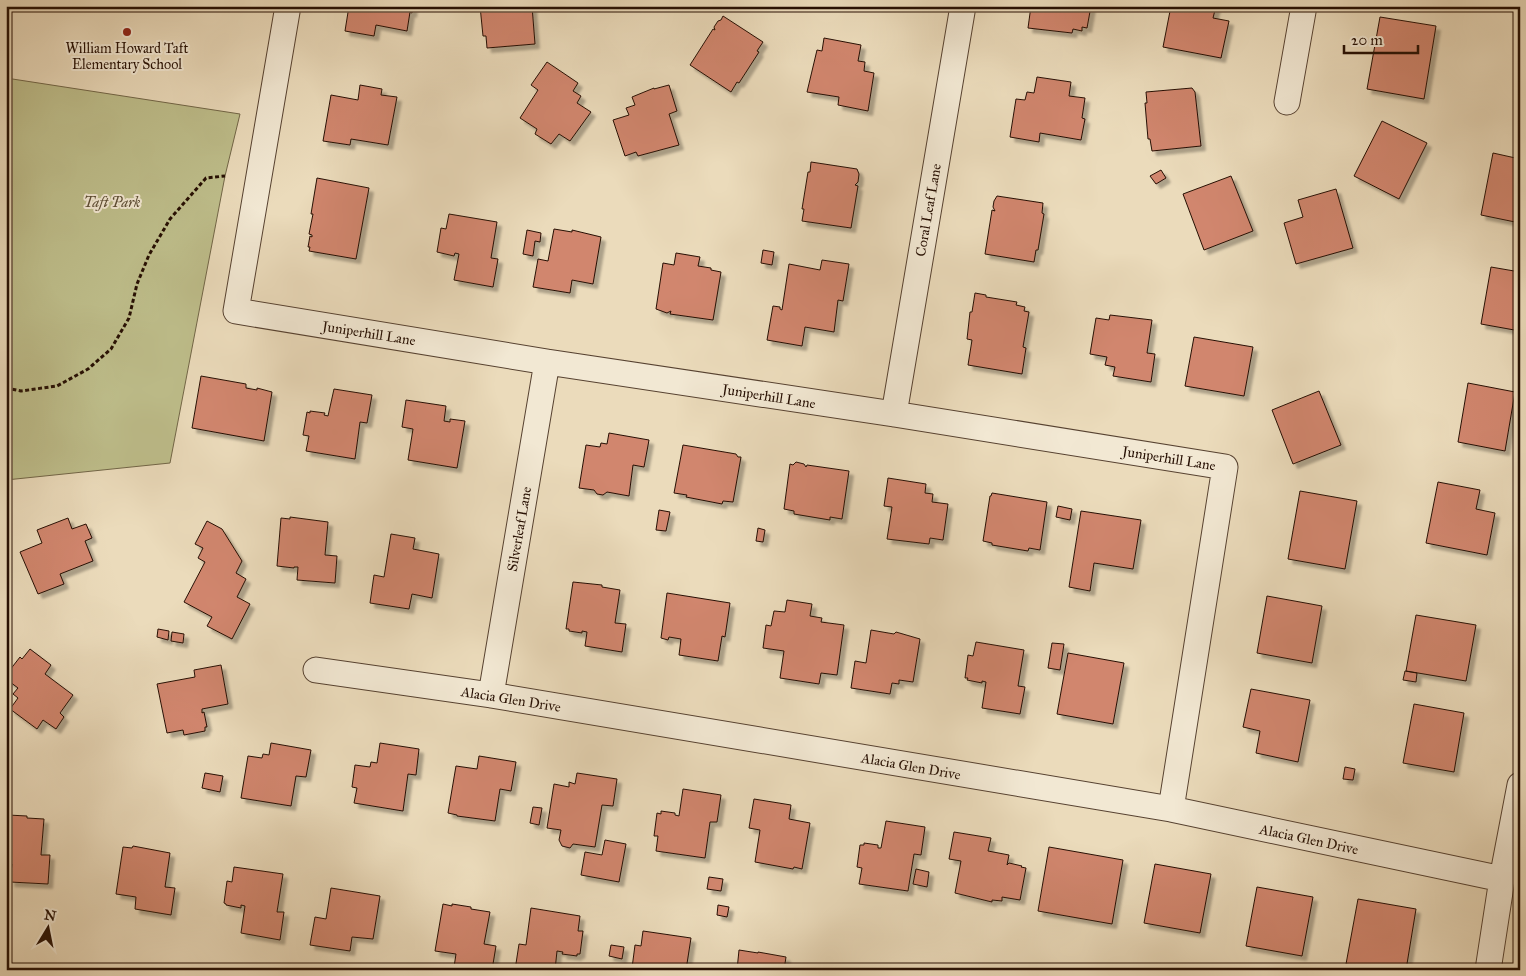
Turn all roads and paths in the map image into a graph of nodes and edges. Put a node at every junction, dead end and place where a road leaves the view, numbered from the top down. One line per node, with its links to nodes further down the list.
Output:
1 (288, 6): 6 (street, Juniperhill Lane)
2 (963, 6): 8 (street, Coral Leaf Lane)
3 (1304, 6): 4 (street)
4 (1287, 102)
5 (225, 176): 7 (path)
6 (547, 362): 8 (street, Juniperhill Lane); 10 (street, Silverleaf Lane)
7 (6, 388)
8 (894, 414): 12 (street, Juniperhill Lane)
9 (316, 670): 10 (street, Alacia Glen Drive)
10 (491, 695): 12 (street, Alacia Glen Drive)
11 (1520, 784): 13 (street)
12 (1171, 809): 13 (street, Alacia Glen Drive)
13 (1502, 879): 14 (street)
14 (1488, 970)

